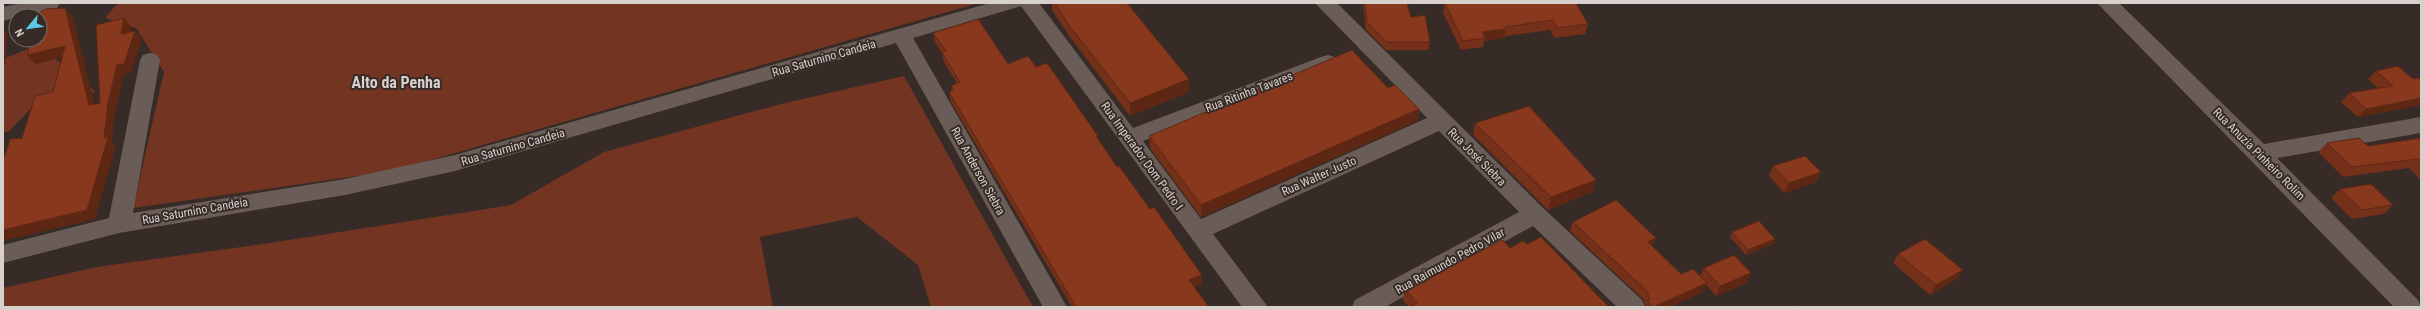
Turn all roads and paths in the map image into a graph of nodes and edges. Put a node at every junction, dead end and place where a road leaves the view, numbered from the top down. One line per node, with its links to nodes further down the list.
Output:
1 (50, 3): 6 (street)
2 (1013, 3): 7 (street, Rua Saturnino Candeia)
3 (1029, 3): 12 (street, Rua Imperador Dom Pedro I)
4 (1325, 3): 8 (street, Rua José Siebra)
5 (2107, 3): 13 (street, Rua Anuzia Pinheiro Rolim)
6 (3, 14)
7 (902, 36): 15 (street, Rua Saturnino Candeia); 19 (street, Rua Anderson Siebra)
8 (1368, 46): 10 (street, Rua José Siebra); 12 (street, Rua Ritinha Tavares)
9 (150, 60): 15 (street)
10 (1441, 121): 14 (street, Rua José Siebra); 16 (street, Rua Walter Justo)
11 (2421, 125): 13 (street)
12 (1129, 138): 16 (street, Rua Imperador Dom Pedro I)
13 (2259, 153): 23 (street, Rua Anuzia Pinheiro Rolim)
14 (1535, 214): 18 (street, Rua Raimundo Pedro Vilar); 22 (street, Rua José Siebra)
15 (119, 224): 17 (street, Rua Saturnino Candeia)
16 (1197, 231): 20 (street, Rua Imperador Dom Pedro I)
17 (3, 254)
18 (1396, 301): 21 (street, Rua Raimundo Pedro Vilar)
19 (1055, 307)
20 (1256, 307)
21 (1364, 307)
22 (1633, 307)
23 (2409, 307)

